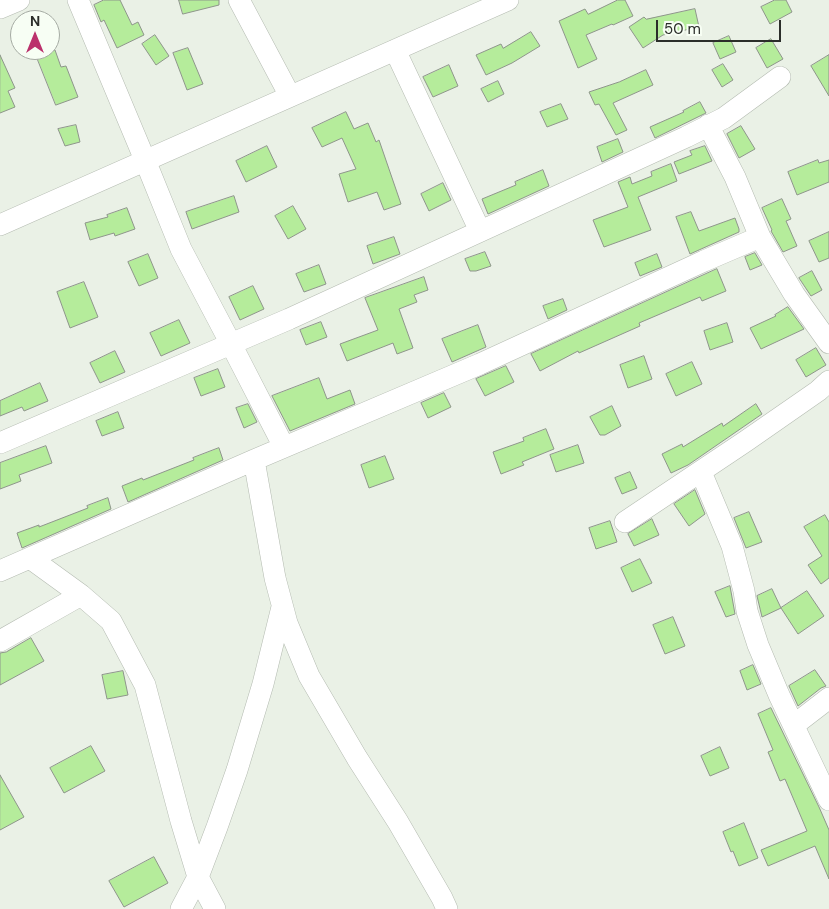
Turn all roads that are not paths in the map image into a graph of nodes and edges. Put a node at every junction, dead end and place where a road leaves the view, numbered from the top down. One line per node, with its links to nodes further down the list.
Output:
1 (19, 0): 5 (street)
2 (78, 0): 10 (street)
3 (239, 0): 8 (street)
4 (508, 0): 6 (street)
5 (0, 8)
6 (395, 50): 8 (street); 12 (street)
7 (780, 76): 9 (street)
8 (290, 96): 10 (street)
9 (708, 126): 12 (street); 13 (street)
10 (145, 160): 11 (street); 15 (street)
11 (0, 225)
12 (480, 231): 15 (street)
13 (760, 237): 14 (street); 18 (street)
14 (829, 343)
15 (232, 344): 17 (street); 18 (street)
16 (829, 381): 20 (street)
17 (0, 443)
18 (284, 447): 19 (street)
19 (254, 460): 22 (street); 25 (street)
20 (701, 472): 21 (street); 28 (street)
21 (625, 522)
22 (30, 558): 23 (street); 24 (street)
23 (0, 571)
24 (81, 595): 26 (street); 30 (street)
25 (282, 606): 30 (street); 33 (street)
26 (0, 641)
27 (829, 698): 28 (street)
28 (794, 726): 29 (street)
29 (829, 800)
30 (198, 877): 31 (street); 32 (street)
31 (181, 909)
32 (215, 909)
33 (447, 909)

